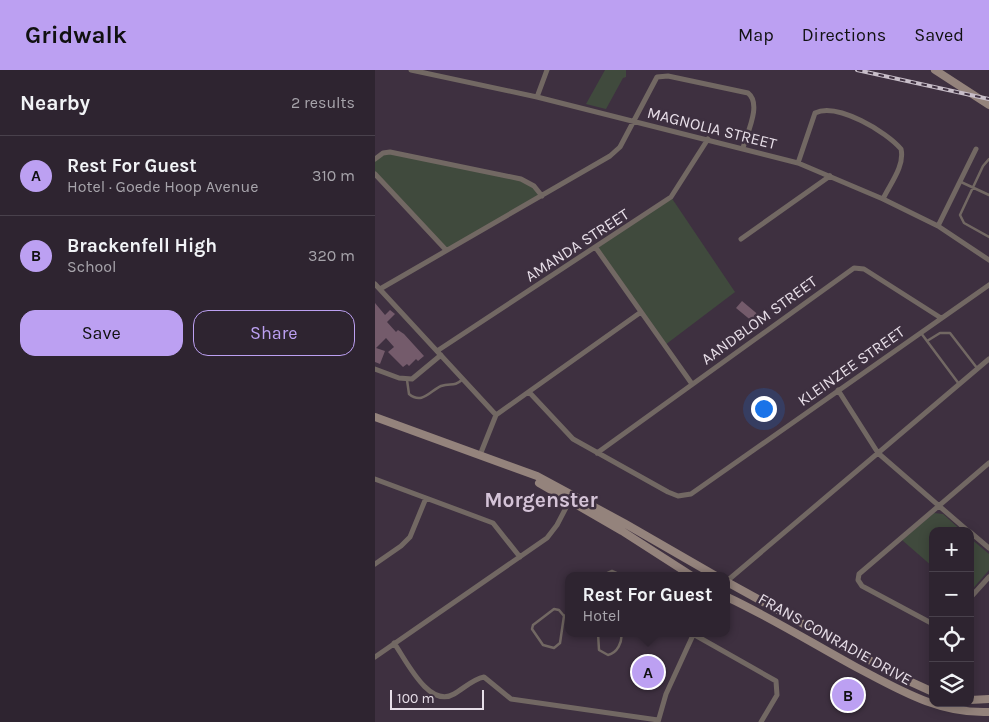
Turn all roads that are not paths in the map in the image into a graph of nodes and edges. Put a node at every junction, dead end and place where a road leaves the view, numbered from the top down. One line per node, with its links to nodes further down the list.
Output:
1 (411, 70): 4 (street, MAGNOLIA STREET)
2 (547, 70): 4 (street)
3 (935, 70): 5 (street)
4 (537, 97): 6 (street, MAGNOLIA STREET)
5 (989, 105)
6 (632, 120): 7 (street, MAGNOLIA STREET); 8 (street); 18 (street)
7 (708, 139): 8 (street, MAGNOLIA STREET); 23 (street, AMANDA STREET)
8 (743, 148): 12 (street, MAGNOLIA STREET)
9 (976, 149): 15 (street)
10 (375, 158): 18 (street)
11 (989, 159): 16 (lane)
12 (798, 163): 14 (street, MAGNOLIA STREET); 19 (street)
13 (375, 174): 24 (street)
14 (830, 176): 19 (street, MAGNOLIA STREET); 22 (street)
15 (961, 182): 16 (lane); 20 (street)
16 (973, 187): 17 (lane); 21 (lane)
17 (989, 194)
18 (542, 196): 24 (street)
19 (883, 199): 20 (street, MAGNOLIA STREET)
20 (938, 226): 25 (street, MAGNOLIA STREET)
21 (989, 237)
22 (741, 239)
23 (596, 248): 29 (street); 33 (street, AMANDA STREET)
24 (446, 250): 28 (street)
25 (989, 260)
26 (375, 284): 28 (street)
27 (989, 285): 30 (street, KLEINZEE STREET)
28 (380, 289): 33 (street)
29 (641, 312): 39 (street); 42 (street)
30 (941, 318): 31 (street, KLEINZEE STREET); 39 (street, AANDBLOM STREET)
31 (921, 332): 32 (lane); 41 (street, KLEINZEE STREET)
32 (927, 341): 36 (lane); 40 (lane)
33 (439, 353): 37 (street); 38 (street, AMANDA STREET)
34 (989, 359): 36 (street)
35 (375, 369): 38 (street)
36 (977, 369): 40 (street)
37 (463, 379): 38 (lane); 43 (street)
38 (407, 380)
39 (692, 384): 45 (street, AANDBLOM STREET)
40 (959, 384): 46 (street)
41 (839, 390): 45 (street, KLEINZEE STREET); 46 (street)
42 (529, 392): 43 (street); 45 (street, KLEINZEE STREET)
43 (496, 415): 47 (street)
44 (375, 416): 47 (street)
45 (597, 453)
46 (878, 453): 52 (street); 61 (street)
47 (481, 455): 51 (street)
48 (989, 464): 52 (street)
49 (375, 479): 50 (street)
50 (425, 498): 56 (street); 57 (street)
51 (571, 498): 56 (street); 58 (street); 59 (street)
52 (938, 505): 53 (street); 66 (street)
53 (963, 527)
54 (974, 536): 55 (street)
55 (989, 548)
56 (520, 557): 71 (street)
57 (375, 564)
58 (686, 572)
59 (709, 572)
60 (989, 577): 63 (street)
61 (730, 579)
62 (730, 584): 73 (street, FRANS CONRADIE DRIVE)
63 (974, 594)
64 (730, 598): 76 (street, FRANS CONRADIE DRIVE)
65 (564, 616): 65 (lane)
66 (929, 622)
67 (598, 637): 68 (lane)
68 (622, 637)
69 (691, 637): 77 (street)
70 (700, 637): 78 (street)
71 (394, 643): 72 (street); 77 (street)
72 (375, 657)
73 (929, 690)
74 (989, 699): 75 (street)
75 (974, 700)
76 (989, 712)
77 (658, 721)
78 (761, 722)

